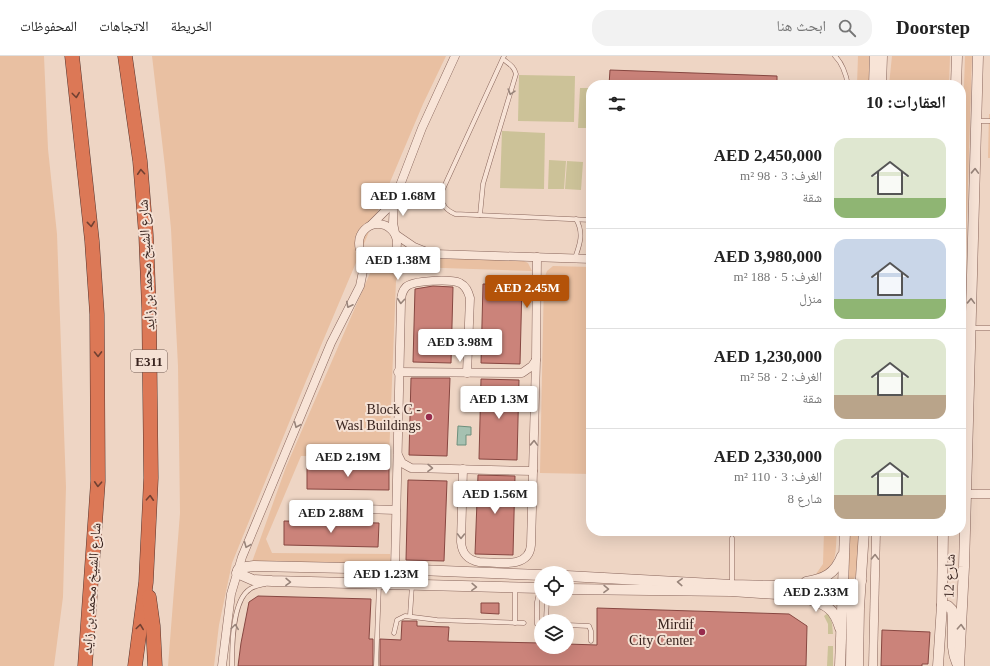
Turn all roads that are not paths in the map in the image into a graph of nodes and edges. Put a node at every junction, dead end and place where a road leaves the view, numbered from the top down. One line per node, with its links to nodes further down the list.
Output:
1 (72, 56): 76 (highway, شارع الشيخ محمد بن زايد, one-way to 76)
2 (125, 56): 59 (highway, شارع الشيخ محمد بن زايد / E311, one-way to 2)
3 (455, 56): 16 (street)
4 (835, 56): 10 (lane)
5 (875, 56): 11 (street)
6 (882, 56): 12 (street)
7 (957, 56): 13 (street)
8 (978, 56): 14 (street, شارع 12)
9 (503, 58): 17 (lane, one-way to 17); 17 (lane)
10 (847, 80)
11 (874, 80)
12 (881, 80)
13 (956, 80)
14 (976, 121): 15 (lane); 28 (street, شارع 12, one-way to 14)
15 (990, 121)
16 (394, 201): 20 (street); 21 (street)
17 (480, 215): 18 (lane)
18 (576, 219): 19 (lane); 25 (lane)
19 (586, 220)
20 (370, 225): 21 (street); 23 (street)
21 (395, 233): 22 (street); 27 (street)
22 (435, 254): 24 (street); 27 (street)
23 (364, 256): 27 (street); 51 (street, one-way to 51)
24 (537, 257): 25 (street); 30 (street)
25 (575, 258): 26 (street)
26 (586, 259)
27 (386, 261)
28 (970, 328): 29 (lane); 35 (street, شارع 12)
29 (990, 328)
30 (536, 360): 33 (street); 34 (street)
31 (398, 372): 32 (street); 32 (street, one-way to 31); 36 (street)
32 (467, 373): 33 (street)
33 (522, 373): 34 (street)
34 (536, 387): 38 (street, one-way to 34)
35 (966, 441)
36 (397, 455): 37 (street, one-way to 37); 42 (street)
37 (463, 469): 38 (street); 38 (street, one-way to 38)
38 (533, 470)
39 (990, 494): 40 (street)
40 (966, 498)
41 (295, 507): 42 (street)
42 (396, 510): 50 (street)
43 (845, 536): 49 (street)
44 (864, 536): 58 (street)
45 (876, 536): 85 (street, one-way to 45)
46 (943, 536): 68 (street, شارع 12)
47 (963, 536): 87 (street, شارع 12, one-way to 47)
48 (732, 538): 65 (lane)
49 (844, 552): 66 (street); 67 (street)
50 (395, 569): 51 (street); 52 (street)
51 (237, 572): 56 (street); 79 (street)
52 (475, 573): 53 (street); 60 (street)
53 (534, 575)
54 (574, 576): 55 (street)
55 (609, 578): 57 (street); 65 (street, one-way to 55)
56 (272, 581): 60 (street, one-way to 60); 80 (lane, one-way to 56)
57 (574, 581)
58 (861, 581): 67 (street); 84 (street)
59 (146, 582): 77 (highway, شارع الشيخ محمد بن زايد / E311, one-way to 59); 78 (highway)
60 (379, 584): 61 (street); 81 (lane)
61 (412, 584): 63 (street, one-way to 63); 69 (lane)
62 (534, 587): 63 (street)
63 (515, 588): 70 (lane)
64 (574, 588): 65 (street, one-way to 65)
65 (732, 588): 66 (street)
66 (789, 590): 67 (street); 74 (street)
67 (843, 593): 74 (street); 83 (street)
68 (942, 605): 86 (street, شارع 12); 87 (street)
69 (410, 616): 70 (lane); 73 (lane)
70 (515, 623): 71 (lane)
71 (524, 623)
72 (574, 625): 75 (lane)
73 (394, 633)
74 (841, 633): 82 (street)
75 (591, 642)
76 (85, 666)
77 (135, 666)
78 (156, 666)
79 (222, 666)
80 (232, 666)
81 (376, 666)
82 (840, 666)
83 (850, 666)
84 (858, 666)
85 (873, 666)
86 (938, 666)
87 (959, 666)

